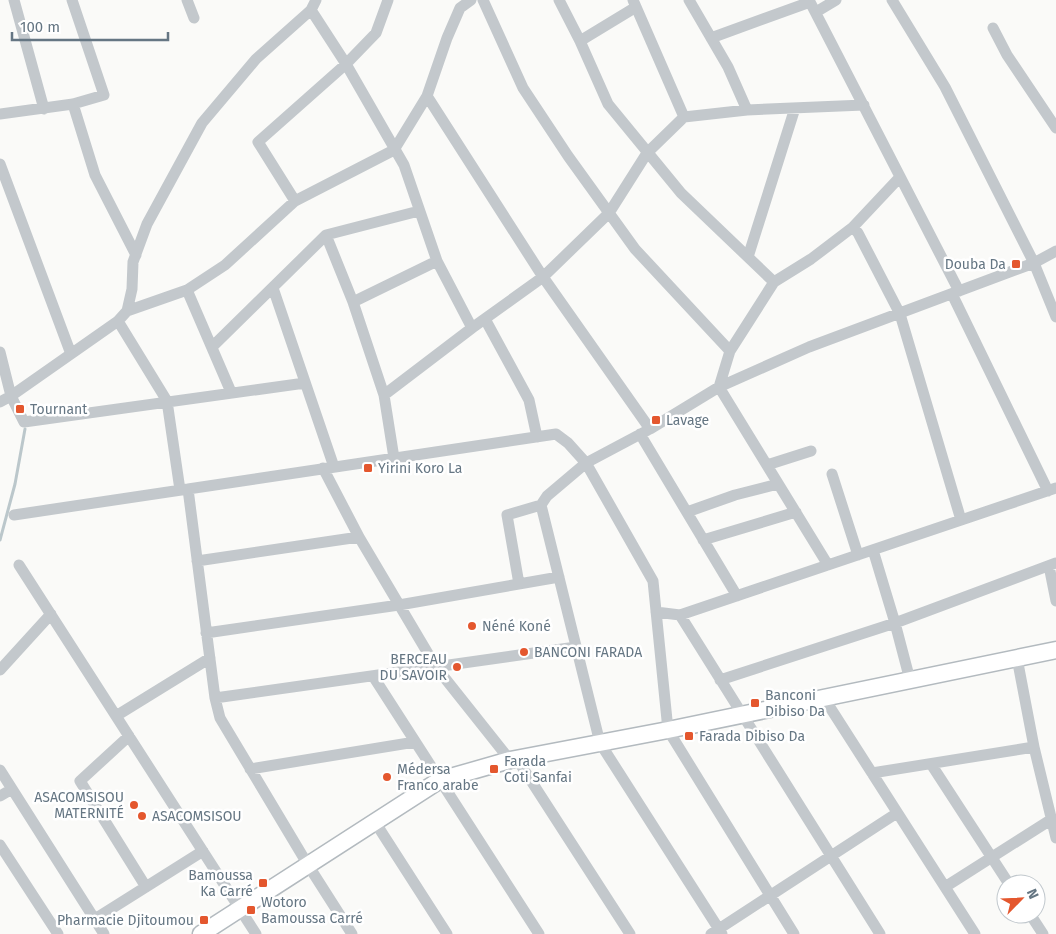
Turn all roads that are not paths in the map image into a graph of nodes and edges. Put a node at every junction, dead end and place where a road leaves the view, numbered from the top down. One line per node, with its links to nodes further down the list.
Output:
1 (14, 0): 23 (street)
2 (72, 0): 20 (street)
3 (187, 0): 14 (street)
4 (388, 0): 18 (street)
5 (471, 0): 19 (street)
6 (483, 0): 34 (street)
7 (560, 0): 17 (street)
8 (689, 0): 16 (street)
9 (836, 0): 13 (street)
10 (892, 0): 41 (street)
11 (635, 3): 17 (street); 26 (street)
12 (314, 5): 18 (street); 38 (street)
13 (812, 5): 16 (street); 21 (street)
14 (194, 18)
15 (993, 28): 27 (street)
16 (711, 38): 24 (street)
17 (580, 41): 29 (street)
18 (346, 64): 28 (street); 32 (street)
19 (427, 96): 28 (street); 42 (street)
20 (73, 104): 23 (street); 38 (street)
21 (864, 105): 22 (street); 31 (street)
22 (795, 108): 24 (street); 39 (street)
23 (44, 109): 25 (street)
24 (747, 110): 26 (street)
25 (0, 114)
26 (684, 117): 29 (street)
27 (1056, 128)
28 (394, 150): 32 (street); 33 (street)
29 (646, 153): 34 (street); 39 (street)
30 (0, 164): 57 (street)
31 (900, 176): 35 (street); 46 (street)
32 (295, 201): 45 (street)
33 (419, 211): 36 (street); 40 (street)
34 (609, 213): 42 (street); 55 (street)
35 (853, 227): 43 (street); 49 (street)
36 (326, 235): 44 (street); 47 (street)
37 (1056, 251): 41 (street)
38 (136, 255): 48 (street)
39 (748, 257): 43 (street)
40 (437, 261): 47 (street); 53 (street)
41 (1034, 263): 46 (street); 50 (street)
42 (543, 277): 51 (street); 65 (street)
43 (774, 282): 55 (street)
44 (272, 288): 54 (street); 58 (street)
45 (187, 290): 48 (street); 54 (street)
46 (955, 293): 49 (street); 74 (street)
47 (353, 302): 61 (street)
48 (127, 311): 52 (street)
49 (900, 314): 59 (street); 80 (street)
50 (1056, 317)
51 (485, 319): 53 (street); 66 (street)
52 (118, 321): 57 (street); 63 (street)
53 (472, 328): 61 (street)
54 (212, 347): 60 (street)
55 (730, 351): 59 (street)
56 (0, 352): 62 (street)
57 (71, 354): 62 (street)
58 (305, 383): 60 (street); 71 (street)
59 (718, 388): 65 (street); 70 (street)
60 (231, 392): 63 (street)
61 (384, 395): 68 (street)
62 (12, 396): 63 (street); 64 (street)
63 (167, 401): 75 (street)
64 (0, 402)
65 (645, 432): 69 (street); 77 (street)
66 (538, 436): 68 (street); 69 (street)
67 (811, 451): 70 (street)
68 (394, 458): 71 (street)
69 (586, 463): 76 (street); 94 (street)
70 (767, 466): 73 (street)
71 (329, 467): 75 (street); 81 (street)
72 (832, 474): 84 (street)
73 (778, 484): 77 (street); 78 (street)
74 (1052, 489): 80 (street)
75 (184, 490): 79 (street); 85 (street)
76 (541, 505): 89 (street); 90 (street)
77 (687, 512): 82 (street)
78 (796, 512): 82 (street); 87 (street)
79 (14, 515)
80 (961, 520): 83 (street)
81 (359, 537): 85 (street); 93 (street)
82 (704, 540): 91 (street)
83 (873, 550): 84 (street); 97 (street)
84 (858, 555): 87 (street)
85 (197, 561): 98 (street)
86 (19, 565): 95 (street)
87 (828, 565): 91 (street)
88 (1052, 565): 92 (street); 97 (street)
89 (558, 577): 90 (street); 99 (street)
90 (519, 584): 93 (street)
91 (737, 596): 96 (street)
92 (1056, 601)
93 (399, 605): 98 (street); 103 (street)
94 (656, 612): 96 (street); 112 (street)
95 (51, 614): 104 (street); 111 (street)
96 (680, 615): 106 (street)
97 (895, 622): 106 (street); 107 (street)
98 (206, 633): 101 (street)
99 (576, 647): 103 (street); 115 (street)
100 (1056, 650): 102 (main road)
101 (210, 658): 108 (street); 111 (street)
102 (1017, 658): 107 (main road); 116 (street)
103 (436, 667): 105 (street); 117 (street)
104 (0, 670)
105 (373, 676): 108 (street); 114 (street)
106 (720, 680): 110 (street)
107 (910, 680): 109 (main road)
108 (215, 698): 119 (street)
109 (824, 698): 110 (main road); 121 (street)
110 (742, 715): 112 (main road); 131 (street)
111 (116, 716): 113 (street)
112 (668, 730): 115 (main road); 137 (street)
113 (129, 736): 130 (street); 135 (street)
114 (415, 742): 119 (street); 122 (street)
115 (600, 743): 117 (main road); 140 (street)
116 (1034, 747): 118 (street); 126 (street)
117 (514, 759): 122 (main road); 148 (street)
118 (930, 764): 121 (street); 132 (street)
119 (250, 769): 133 (street)
120 (0, 770): 123 (street)
121 (872, 773): 125 (street)
122 (440, 780): 127 (main road); 147 (street)
123 (12, 788): 124 (street); 139 (street)
124 (0, 796)
125 (897, 812): 131 (street); 136 (street)
126 (1052, 819): 128 (street); 132 (street)
127 (375, 822): 133 (main road); 146 (street)
128 (1056, 838)
129 (0, 844): 141 (street)
130 (203, 851): 135 (street); 138 (street)
131 (831, 856): 137 (street); 150 (street)
132 (991, 858): 134 (street); 136 (street)
133 (308, 865): 138 (main road); 145 (street)
134 (1002, 874)
135 (146, 887): 139 (street)
136 (945, 887): 151 (street)
137 (769, 896): 140 (street); 149 (street)
138 (240, 909): 143 (main road); 144 (street)
139 (95, 919): 142 (street)
140 (717, 932)
141 (58, 934)
142 (104, 934)
143 (201, 934)
144 (256, 934)
145 (352, 934)
146 (447, 934)
147 (539, 934)
148 (630, 934)
149 (794, 934)
150 (880, 934)
151 (975, 934)

